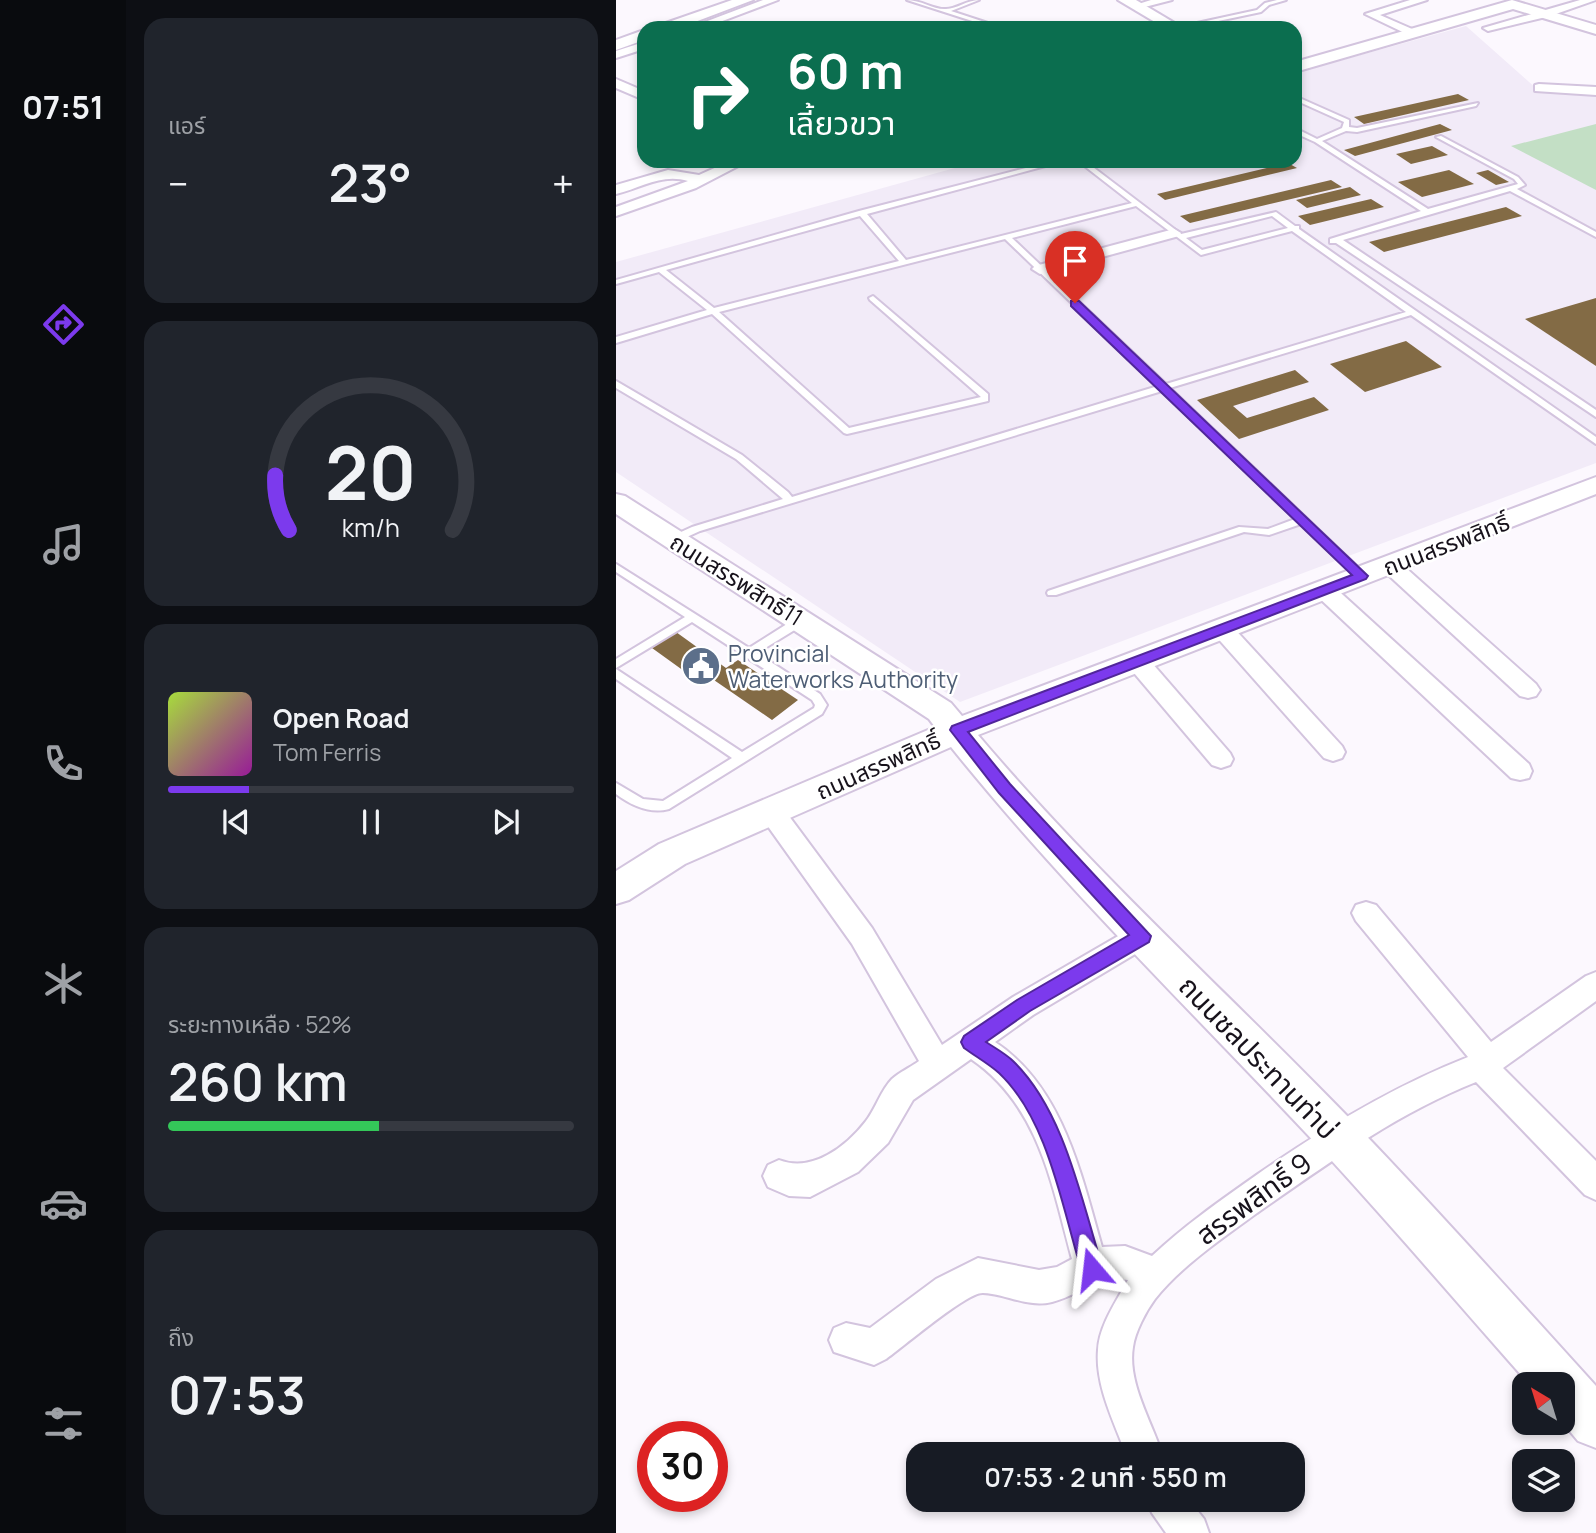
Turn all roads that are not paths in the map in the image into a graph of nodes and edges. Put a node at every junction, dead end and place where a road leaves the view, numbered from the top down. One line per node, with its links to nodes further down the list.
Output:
1 (741, 0): 12 (street)
2 (773, 0): 13 (street)
3 (910, 0): 10 (lane)
4 (976, 0): 10 (lane)
5 (1167, 0): 9 (street)
6 (1283, 0): 16 (lane)
7 (1422, 0): 19 (street)
8 (1591, 0): 11 (street)
9 (1131, 3): 15 (street)
10 (947, 11): 14 (lane)
11 (1544, 13): 17 (street); 18 (street); 19 (street)
12 (685, 21)
13 (714, 21)
14 (978, 21)
15 (1164, 21)
16 (1211, 21)
17 (1488, 28)
18 (1596, 30)
19 (1415, 34): 24 (street)
20 (637, 38): 21 (street)
21 (616, 45)
22 (637, 48): 23 (street)
23 (616, 55)
24 (1302, 65)
25 (616, 83): 28 (street)
26 (1539, 88): 27 (street)
27 (1596, 91)
28 (637, 93)
29 (1302, 100): 31 (lane)
30 (1476, 104): 31 (lane)
31 (1345, 129): 34 (lane)
32 (1302, 134): 34 (lane)
33 (1440, 137): 39 (lane)
34 (1317, 141): 43 (lane)
35 (726, 168): 38 (street)
36 (1034, 168): 44 (lane)
37 (1090, 168): 41 (lane)
38 (699, 180): 40 (street); 42 (street)
39 (1512, 189): 43 (lane); 47 (lane)
40 (616, 190)
41 (1137, 204): 46 (lane); 48 (lane)
42 (616, 212)
43 (1427, 212): 49 (lane)
44 (862, 213): 51 (lane); 53 (lane)
45 (1296, 229): 46 (lane); 46 (lane); 50 (lane)
46 (1177, 235): 52 (street)
47 (1596, 235)
48 (1006, 236): 51 (lane); 52 (lane)
49 (1336, 240): 50 (lane); 61 (lane)
50 (1316, 245): 57 (lane)
51 (903, 261): 56 (lane)
52 (1040, 269): 60 (lane)
53 (660, 270): 54 (lane); 56 (lane)
54 (616, 282)
55 (873, 298): 56 (lane)
56 (713, 311): 58 (lane)
57 (1413, 312): 60 (lane); 62 (lane)
58 (616, 340)
59 (616, 384): 64 (lane)
60 (1163, 388): 64 (lane); 66 (lane)
61 (1596, 414)
62 (1596, 440)
63 (1596, 485): 68 (street, ถนนสรรพสิทธิ์)
64 (789, 501): 67 (lane)
65 (619, 508): 67 (street, ถนนสรรพสิทธิ์11)
66 (1302, 520): 70 (lane); 72 (lane)
67 (674, 539): 74 (street, ถนนสรรพสิทธิ์11)
68 (1391, 566): 70 (street, ถนนสรรพสิทธิ์); 80 (street)
69 (616, 567): 73 (lane)
70 (1361, 576): 71 (street, ถนนสรรพสิทธิ์)
71 (1324, 590): 75 (street, ถนนสรรพสิทธิ์); 85 (street)
72 (1052, 593)
73 (692, 617): 76 (lane); 78 (lane)
74 (802, 620): 76 (lane); 81 (street, ถนนสรรพสิทธิ์11)
75 (1222, 629): 77 (street, ถนนสรรพสิทธิ์); 82 (street)
76 (748, 654): 83 (lane)
77 (1137, 661): 81 (street, ถนนสรรพสิทธิ์); 84 (street)
78 (616, 664)
79 (616, 673): 83 (lane)
80 (1528, 690)
81 (958, 730): 87 (street, ถนนสรรพสิทธิ์); 92 (street, ถนนชลประทานท่าบ่)
82 (1333, 751)
83 (741, 758): 86 (lane)
84 (1221, 759)
85 (1520, 771)
86 (616, 788)
87 (771, 811): 88 (street, ถนนสรรพสิทธิ์); 96 (street)
88 (672, 854): 89 (street, ถนนสรรพสิทธิ์); 90 (street, ถนนสรรพสิทธิ์)
89 (616, 868)
90 (616, 889)
91 (1366, 913): 95 (street)
92 (1142, 936): 94 (street); 97 (street, ถนนชลประทานท่าบ่)
93 (1596, 985): 95 (street, สรรพสิทธิ์ 9)
94 (971, 1042): 96 (street); 100 (street)
95 (1485, 1063): 97 (street, สรรพสิทธิ์ 9); 99 (street)
96 (938, 1065): 98 (street)
97 (1338, 1137): 101 (street, สรรพสิทธิ์ 9); 103 (street, ถนนชลประทานท่าบ่)
98 (779, 1176)
99 (1596, 1184)
100 (1092, 1269): 101 (street); 102 (street)
101 (1156, 1274): 106 (street, สรรพสิทธิ์ 9)
102 (846, 1340)
103 (1550, 1372)
104 (1575, 1400): 105 (street, ถนนชลประทานท่าบ่)
105 (1596, 1423)
106 (1140, 1442)
107 (1174, 1512): 108 (street)
108 (1190, 1533)

